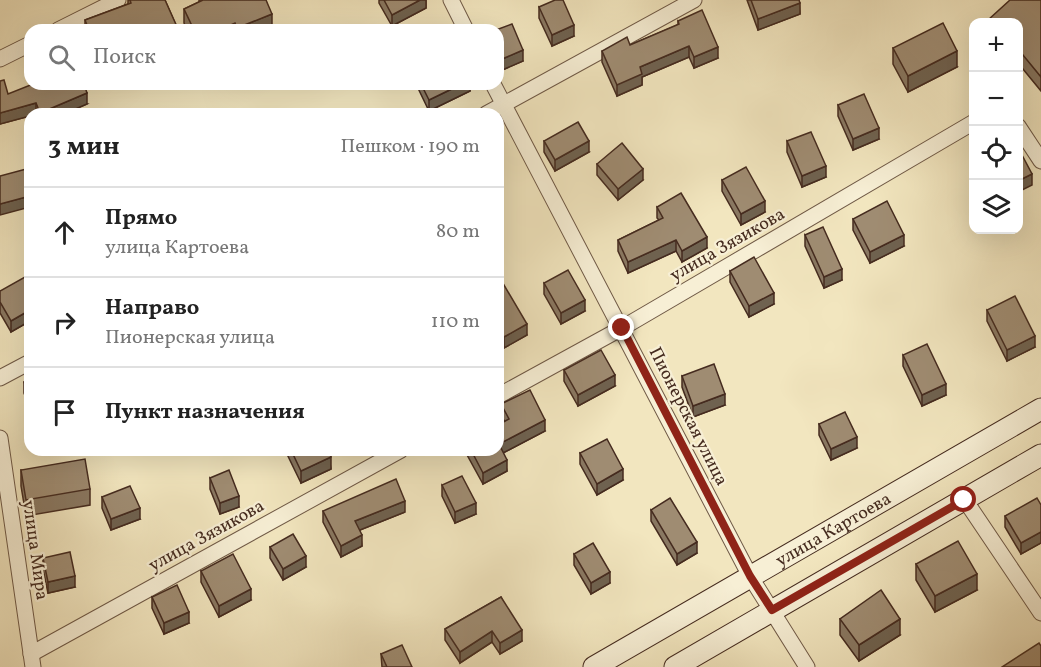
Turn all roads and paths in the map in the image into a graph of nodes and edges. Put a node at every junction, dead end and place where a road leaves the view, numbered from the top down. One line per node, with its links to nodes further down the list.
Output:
1 (118, 0): 4 (street)
2 (451, 0): 5 (street)
3 (694, 0): 9 (street)
4 (70, 24)
5 (463, 24)
6 (24, 47): 7 (street)
7 (0, 59)
8 (496, 90): 9 (street, Пионерская улица)
9 (503, 105): 10 (street); 14 (street, Пионерская улица)
10 (497, 108)
11 (969, 125): 14 (street, улица Зязикова)
12 (1023, 134): 13 (street)
13 (1041, 161)
14 (622, 328): 17 (street, улица Зязикова); 23 (street, Пионерская улица)
15 (24, 365): 16 (street)
16 (0, 378)
17 (504, 393)
18 (1041, 409): 23 (main road, улица Картоева)
19 (0, 438): 26 (street, улица Мира)
20 (1041, 455): 22 (main road)
21 (391, 456): 26 (street, улица Зязикова)
22 (964, 500): 24 (main road); 25 (street)
23 (750, 576): 24 (street, Пионерская улица); 27 (main road, улица Картоева)
24 (772, 610): 28 (main road); 29 (street, Пионерская улица)
25 (1041, 613)
26 (32, 661)
27 (594, 667)
28 (675, 667)
29 (807, 667)

